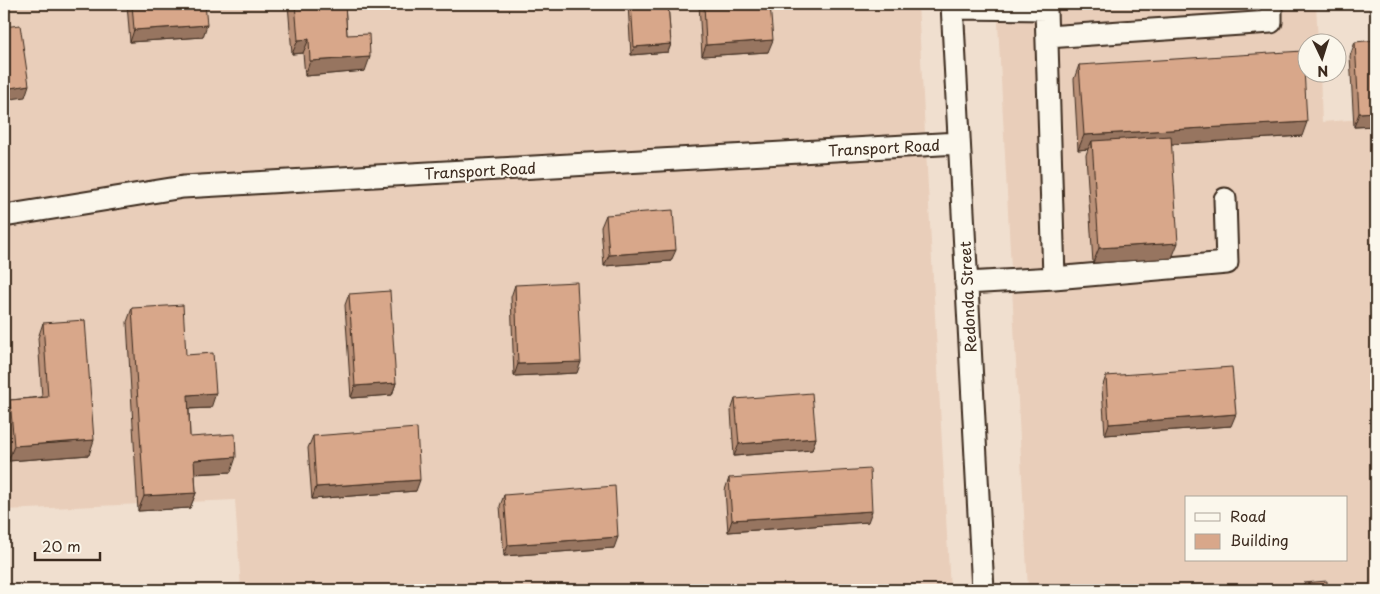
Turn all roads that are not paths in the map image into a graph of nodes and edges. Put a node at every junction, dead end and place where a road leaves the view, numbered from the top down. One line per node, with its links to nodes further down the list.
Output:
1 (1271, 4): 4 (street)
2 (952, 6): 3 (street); 5 (street, Redonda Street)
3 (1046, 6): 4 (street)
4 (1047, 37): 8 (street)
5 (958, 142): 7 (street, Transport Road); 9 (street, Redonda Street)
6 (1225, 199): 8 (street)
7 (4, 216)
8 (1054, 278): 9 (street)
9 (966, 283): 10 (street, Redonda Street)
10 (983, 590)

